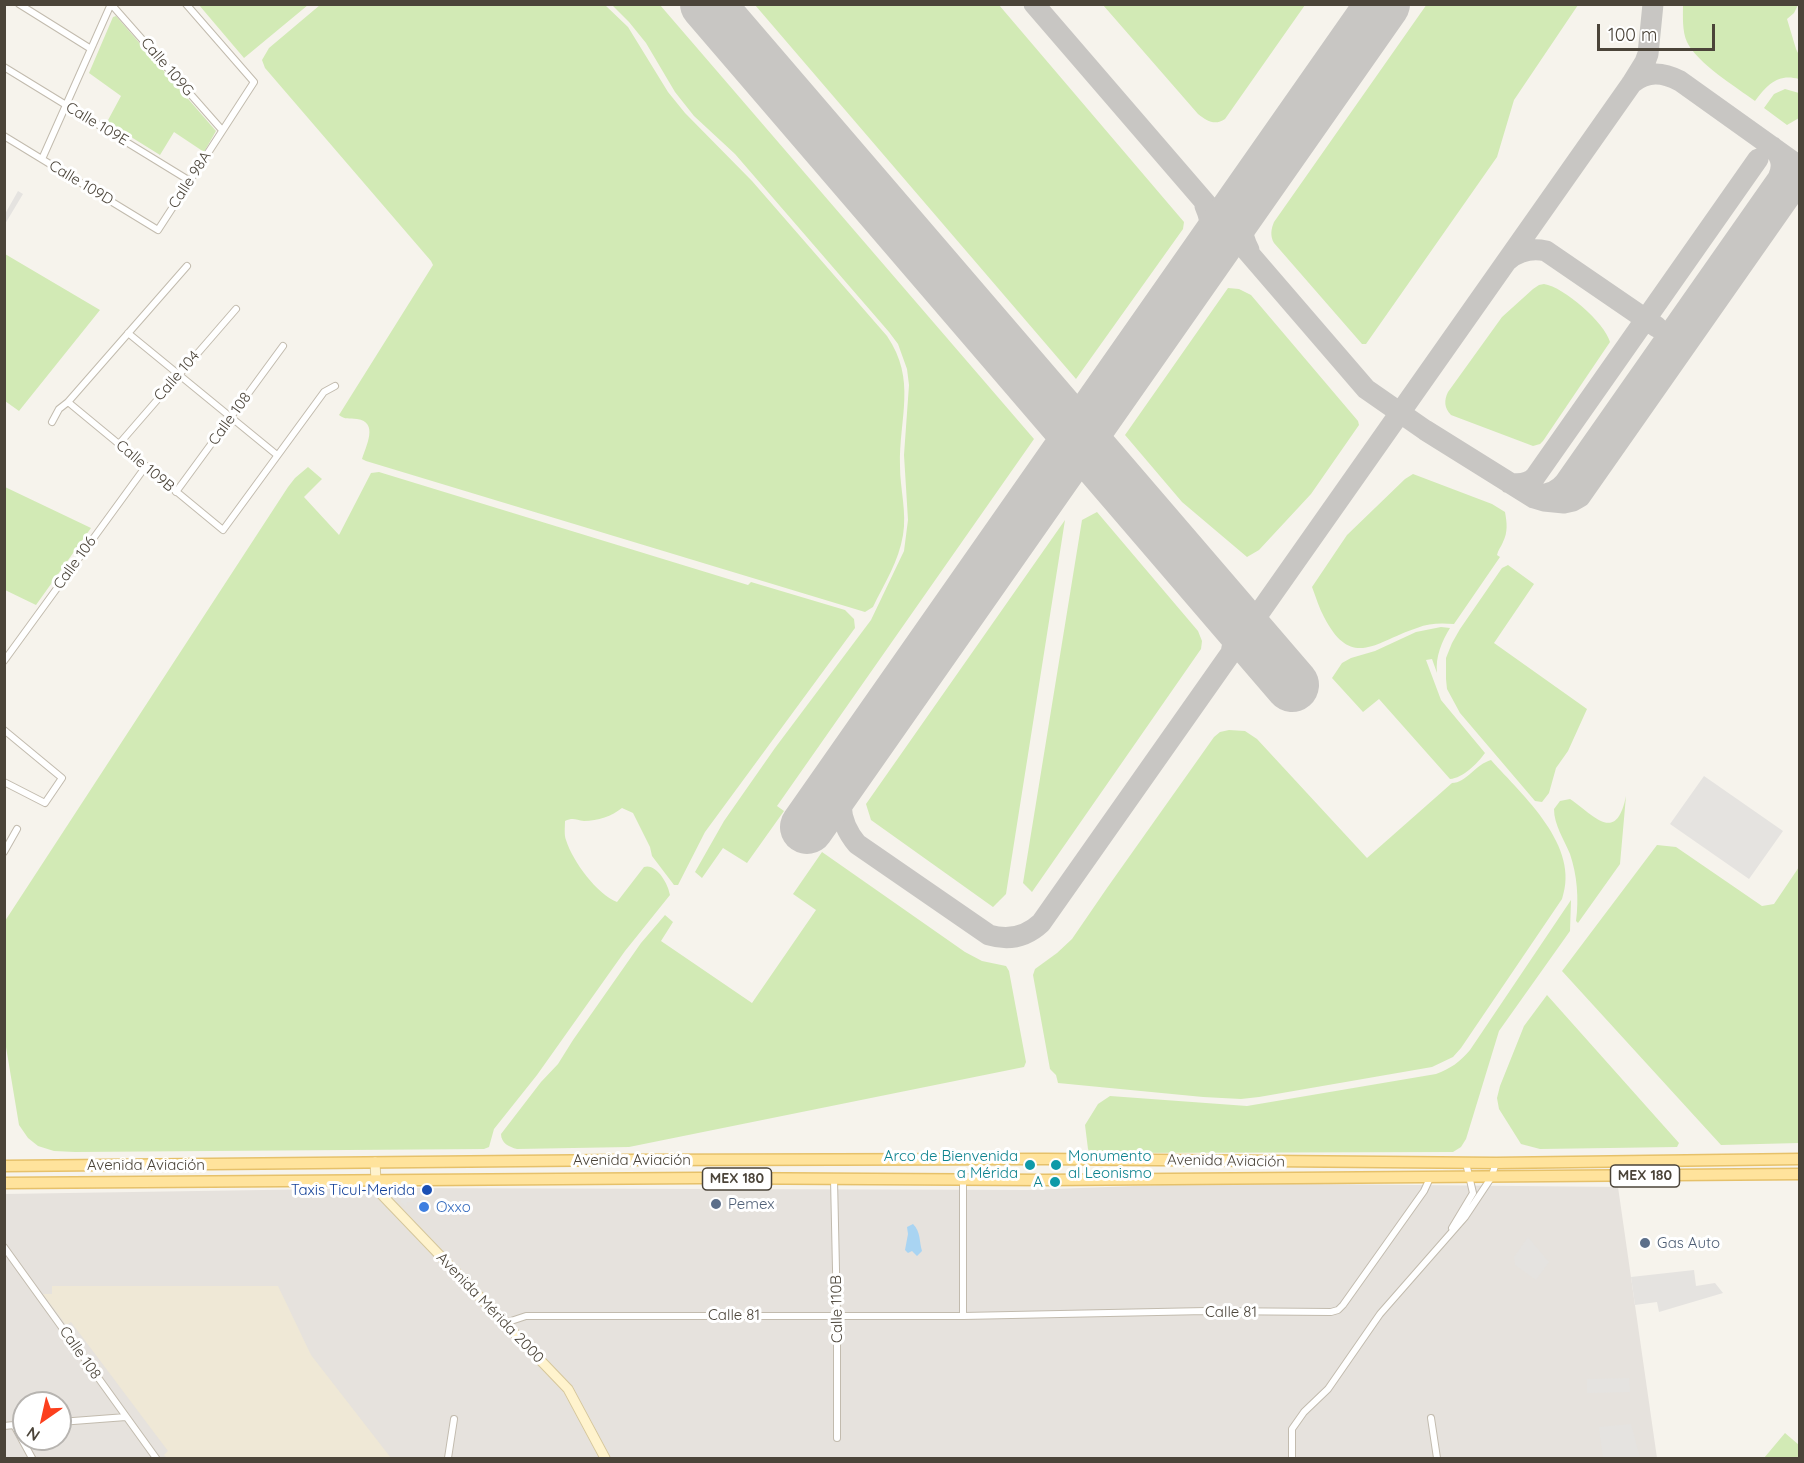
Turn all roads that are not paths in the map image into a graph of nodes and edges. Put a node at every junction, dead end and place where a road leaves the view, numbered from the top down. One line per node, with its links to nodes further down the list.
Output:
1 (20, 4): 4 (street)
2 (111, 4): 4 (street); 7 (street, Calle 109G)
3 (186, 4): 7 (street, Calle 98A)
4 (91, 49): 6 (street)
5 (4, 67): 6 (street, Calle 109E)
6 (66, 105): 9 (street); 10 (street, Calle 109E)
7 (222, 130): 10 (street, Calle 98A)
8 (4, 136): 9 (street, Calle 109D)
9 (42, 159): 11 (street, Calle 109D)
10 (190, 181): 11 (street, Calle 98A)
11 (158, 230)
12 (187, 266): 14 (street)
13 (236, 309): 16 (street, Calle 104)
14 (128, 333): 16 (street); 18 (street)
15 (283, 346): 19 (street, Calle 108)
16 (179, 374): 19 (street); 21 (street, Calle 104)
17 (334, 386): 22 (street)
18 (68, 402): 20 (street); 21 (street, Calle 109B)
19 (231, 417): 22 (street); 24 (street, Calle 108)
20 (52, 422)
21 (119, 444): 23 (street, Calle 109B)
22 (277, 455): 24 (street, Calle 109B)
23 (146, 466): 24 (street, Calle 109B); 25 (street, Calle 106)
24 (176, 492)
25 (4, 661)
26 (4, 730): 27 (street)
27 (4, 782)
28 (17, 829): 29 (street)
29 (5, 849)
30 (1800, 1159): 33 (main road, Avenida Aviación / MEX 180)
31 (375, 1162): 32 (main road, Avenida Aviación / MEX 180); 34 (main road, Avenida Aviación / MEX 180); 41 (main road)
32 (1466, 1163): 33 (main road, Avenida Aviación / MEX 180); 36 (street)
33 (1496, 1163): 38 (street)
34 (4, 1166)
35 (1800, 1174): 38 (main road, Avenida Aviación / MEX 180)
36 (1470, 1177): 37 (main road, Avenida Aviación / MEX 180); 38 (main road, Avenida Aviación / MEX 180); 43 (street)
37 (1430, 1178): 40 (main road, Avenida Aviación / MEX 180); 46 (street, Calle 81)
38 (1491, 1178): 43 (street)
39 (834, 1179): 40 (main road, Avenida Aviación / MEX 180); 41 (main road, Avenida Aviación / MEX 180); 45 (street, Calle 110B)
40 (963, 1180): 46 (street)
41 (376, 1181): 42 (main road, Avenida Aviación / MEX 180); 47 (main road, Avenida Mérida 2000)
42 (4, 1183)
43 (1449, 1234): 56 (street)
44 (4, 1246): 48 (street, Calle 108)
45 (837, 1315): 46 (street, Calle 81); 47 (street, Calle 81); 52 (street, Calle 110B)
46 (963, 1316)
47 (505, 1323): 55 (main road, Avenida Mérida 2000)
48 (126, 1417): 51 (street); 53 (street, Calle 108)
49 (1431, 1418): 57 (street)
50 (454, 1419): 54 (street)
51 (72, 1421)
52 (837, 1438)
53 (156, 1458)
54 (448, 1458)
55 (605, 1458)
56 (1292, 1458)
57 (1437, 1458)

